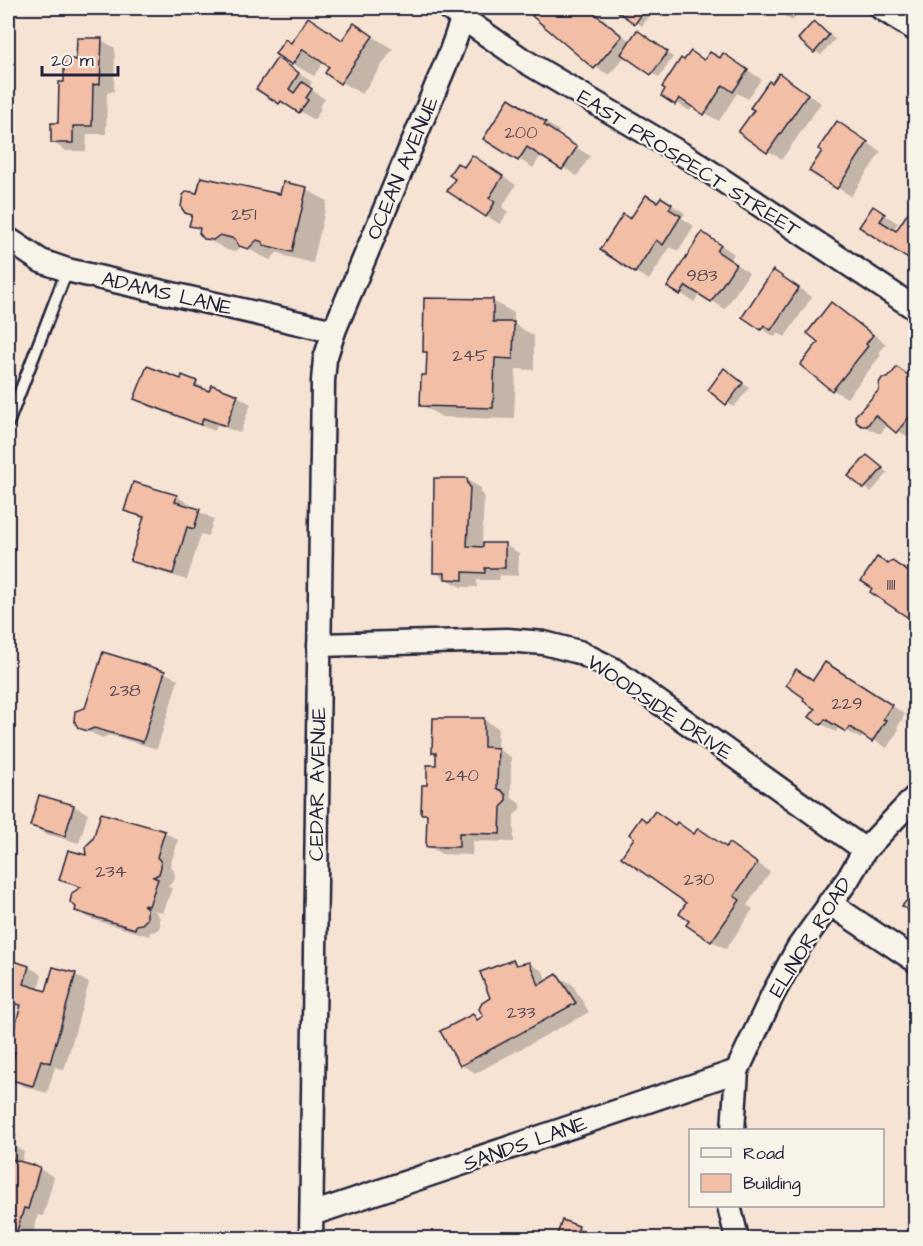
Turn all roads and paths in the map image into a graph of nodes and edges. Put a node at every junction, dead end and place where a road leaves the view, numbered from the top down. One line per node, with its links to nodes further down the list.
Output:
1 (881, 8): 3 (street)
2 (461, 11): 6 (street, EAST PROSPECT STREET); 7 (street, OCEAN AVENUE)
3 (915, 30)
4 (8, 239): 5 (street, ADAMS LANE)
5 (67, 270): 7 (street, ADAMS LANE); 8 (lane)
6 (915, 309)
7 (334, 331): 9 (street, CEDAR AVENUE)
8 (8, 423)
9 (319, 645): 11 (street, WOODSIDE DRIVE); 17 (street, CEDAR AVENUE)
10 (915, 796): 11 (street, ELINOR ROAD)
11 (865, 850): 12 (street, ELINOR ROAD)
12 (829, 903): 13 (street); 14 (street, ELINOR ROAD)
13 (915, 961)
14 (737, 1071): 15 (street, ELINOR ROAD); 17 (street, SANDS LANE)
15 (733, 1129)
16 (729, 1207): 19 (street)
17 (312, 1214): 18 (street, CEDAR AVENUE)
18 (311, 1239)
19 (737, 1239)

